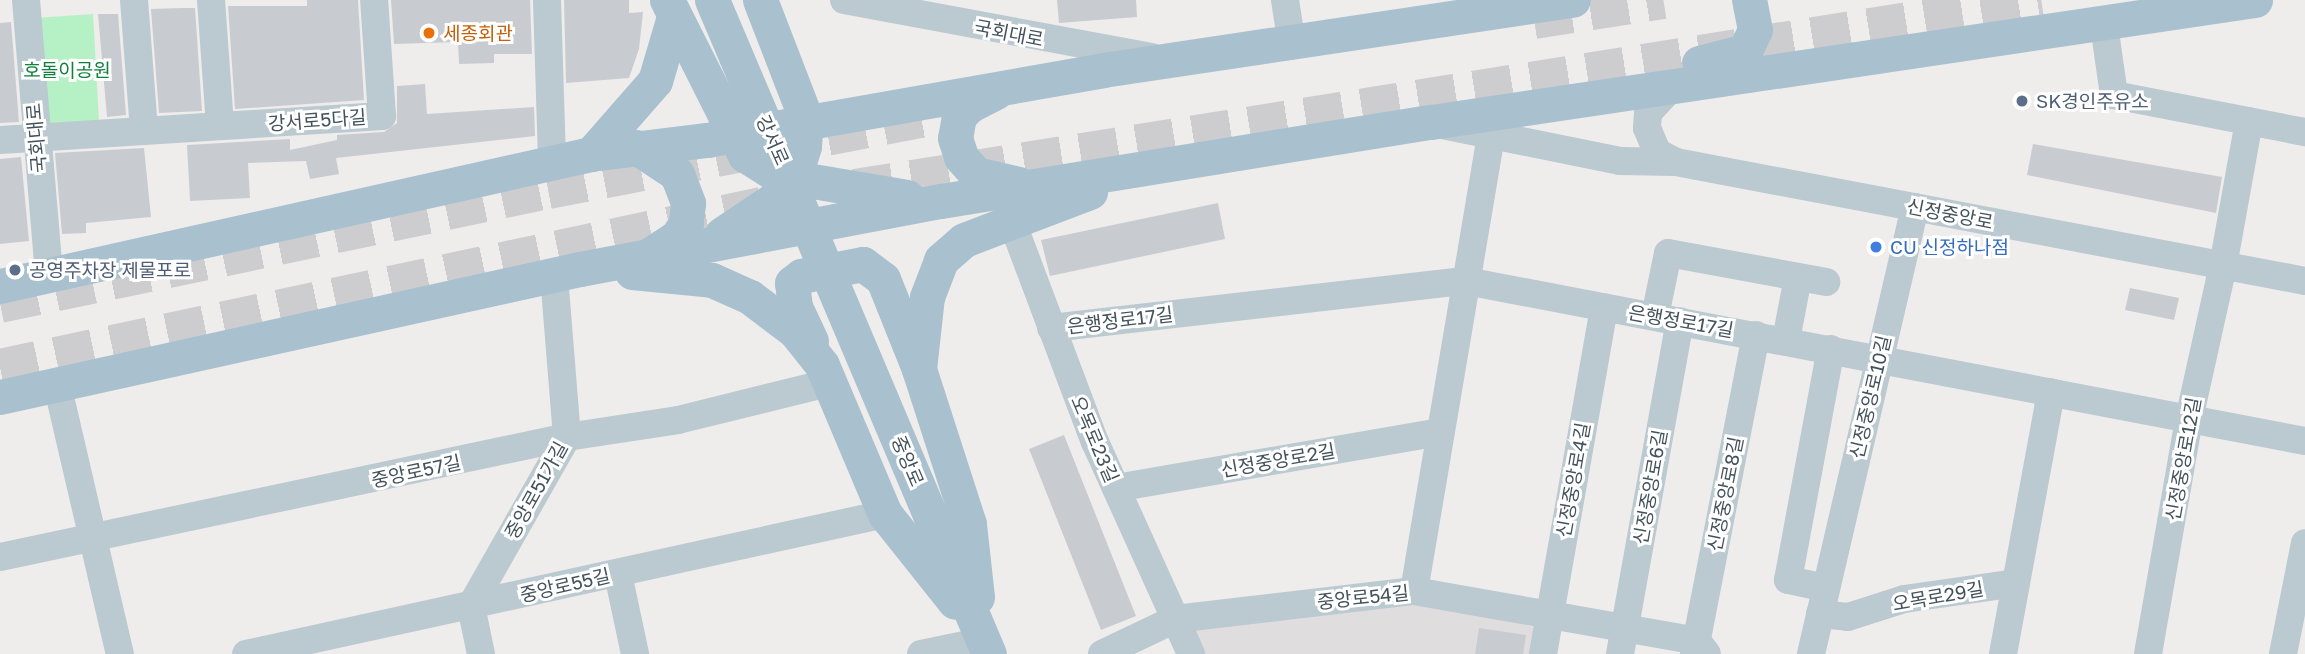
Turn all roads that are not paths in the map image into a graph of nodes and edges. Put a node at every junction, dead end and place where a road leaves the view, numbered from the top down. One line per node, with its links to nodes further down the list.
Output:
1 (26, 0): 29 (street, 국회대로)
2 (134, 0): 26 (street)
3 (211, 0): 25 (street)
4 (374, 0): 25 (street, 강서로5다길)
5 (547, 0): 34 (street)
6 (712, 0): 47 (main road, 강서로)
7 (760, 0): 16 (main road)
8 (844, 0): 17 (street, 국회대로)
9 (1285, 0): 15 (street)
10 (1749, 0): 21 (main road)
11 (2255, 0): 14 (main road)
12 (1560, 1): 15 (main road)
13 (670, 8): 18 (main road); 33 (main road)
14 (2104, 25): 20 (main road); 23 (street)
15 (1292, 45): 17 (main road)
16 (783, 55): 18 (main road); 22 (main road)
17 (1175, 60): 19 (main road)
18 (704, 77): 28 (main road)
19 (1009, 86): 22 (main road); 38 (main road)
20 (1672, 87): 21 (main road); 35 (street)
21 (1595, 98): 24 (main road)
22 (803, 109): 28 (main road); 37 (main road)
23 (2249, 121): 27 (street); 44 (street, 신정중앙로12길)
24 (1431, 122): 30 (street, 신정중앙로); 36 (main road)
25 (220, 126): 26 (street, 강서로5다길)
26 (144, 131): 29 (street, 강서로5다길)
27 (2305, 132)
28 (732, 133): 32 (main road); 37 (main road)
29 (35, 137): 31 (street, 강서로5다길); 46 (street, 국회대로)
30 (1491, 137): 35 (street, 신정중앙로); 48 (street)
31 (0, 140)
32 (636, 147): 33 (main road); 43 (main road)
33 (591, 154): 34 (main road)
34 (552, 162): 46 (main road)
35 (1676, 162): 40 (street, 신정중앙로)
36 (1156, 165): 38 (main road); 41 (main road)
37 (790, 178): 39 (main road); 42 (main road)
38 (1031, 186): 39 (main road)
39 (941, 201): 42 (main road)
40 (1915, 207): 44 (street, 신정중앙로); 57 (street, 신정중앙로10길)
41 (1011, 219): 53 (street, 오목로23길); 58 (main road)
42 (704, 245): 43 (main road)
43 (651, 254): 45 (main road)
44 (2223, 266): 49 (street, 신정중앙로); 63 (street, 신정중앙로12길)
45 (567, 272): 59 (main road); 60 (main road); 65 (street, 중앙로51가길)
46 (49, 275): 50 (main road)
47 (833, 281): 80 (main road, 중앙로)
48 (1465, 281): 51 (street, 은행정로17길); 53 (street, 은행정로17길); 64 (street)
49 (2305, 281)
50 (0, 286)
51 (1604, 307): 52 (street, 은행정로17길); 77 (street, 신정중앙로4길)
52 (1667, 318): 54 (street, 은행정로17길); 55 (street, 신정중앙로6길); 79 (street, 신정중앙로6길)
53 (1051, 328): 67 (street, 오목로23길)
54 (1756, 335): 55 (street, 은행정로17길); 82 (street, 신정중앙로8길)
55 (1786, 340): 56 (street, 은행정로17길)
56 (1831, 349): 57 (street, 은행정로17길); 75 (street)
57 (1879, 358): 61 (street, 은행정로17길); 75 (street, 신정중앙로10길)
58 (919, 369): 59 (main road); 80 (main road)
59 (827, 374): 65 (street, 중앙로57길); 68 (main road)
60 (57, 384): 62 (main road); 69 (street)
61 (2051, 392): 63 (street, 은행정로17길); 73 (street, 오목로29길)
62 (0, 397)
63 (2189, 419): 66 (street, 은행정로17길); 93 (street, 신정중앙로12길)
64 (1440, 432): 67 (street, 신정중앙로2길); 74 (street)
65 (567, 437): 69 (street, 중앙로57길); 76 (street, 중앙로51가길)
66 (2305, 441)
67 (1116, 488): 78 (street, 오목로23길)
68 (885, 514): 72 (street, 중앙로55길); 80 (main road)
69 (93, 537): 71 (street, 중앙로57길); 83 (street)
70 (2305, 543): 94 (street)
71 (0, 557)
72 (618, 573): 76 (street, 중앙로55길); 86 (street)
73 (2016, 583): 75 (street, 오목로29길); 92 (street, 오목로29길)
74 (1414, 591): 77 (street, 중앙로54길); 78 (street, 중앙로54길)
75 (1823, 601): 91 (street, 신정중앙로10길)
76 (471, 606): 81 (street, 중앙로55길); 85 (street)
77 (1549, 617): 79 (street, 중앙로54길); 90 (street, 신정중앙로4길)
78 (1175, 619): 88 (street, 중앙로54길); 89 (street, 오목로23길)
79 (1622, 642): 82 (street, 중앙로54길)
80 (984, 643): 87 (street)
81 (329, 645): 84 (street, 중앙로55길)
82 (1699, 650)
83 (120, 654)
84 (246, 654)
85 (481, 654)
86 (635, 654)
87 (922, 654)
88 (1102, 654)
89 (1191, 654)
90 (1543, 654)
91 (1811, 654)
92 (2003, 654)
93 (2148, 654)
94 (2283, 654)

